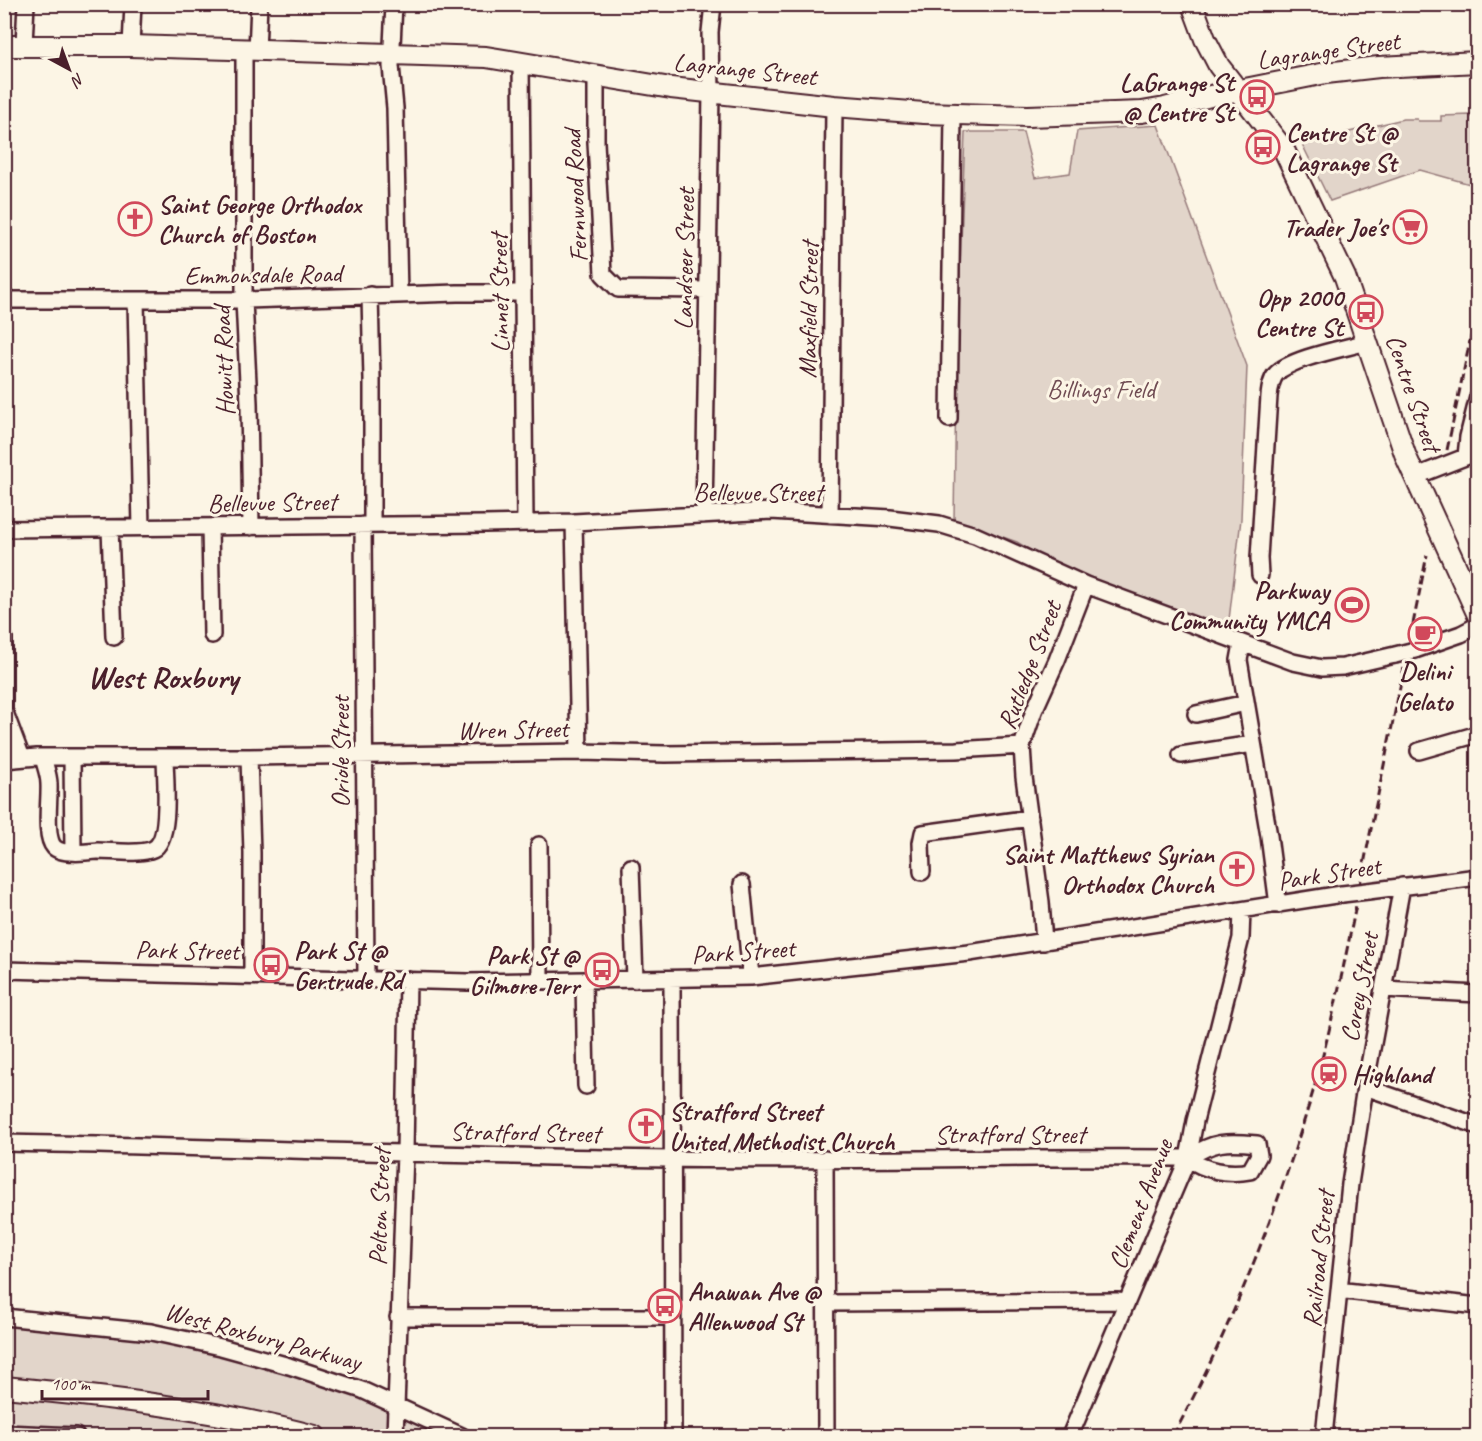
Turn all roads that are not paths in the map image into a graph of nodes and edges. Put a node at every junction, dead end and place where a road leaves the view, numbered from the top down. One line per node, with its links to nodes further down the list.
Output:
1 (26, 4): 7 (street)
2 (133, 4): 9 (street)
3 (259, 4): 10 (street, Howitt Road)
4 (394, 4): 11 (street)
5 (713, 4): 16 (street, Landseer Street)
6 (1192, 4): 15 (main road, Centre Street)
7 (24, 44): 8 (main road, Lagrange Street); 9 (main road, Lagrange Street)
8 (4, 46)
9 (130, 46): 10 (main road, Lagrange Street)
10 (250, 51): 11 (main road, Lagrange Street); 25 (street, Howitt Road)
11 (392, 54): 12 (main road, Lagrange Street); 21 (street)
12 (521, 62): 14 (main road, Lagrange Street); 20 (street, Linnet Street)
13 (1478, 62): 15 (main road, Lagrange Street)
14 (596, 77): 16 (main road, Lagrange Street); 19 (street, Fernwood Road)
15 (1237, 90): 18 (main road, Lagrange Street); 26 (main road, Centre Street)
16 (711, 93): 17 (main road, Lagrange Street); 19 (street, Landseer Street)
17 (834, 106): 18 (main road, Lagrange Street); 32 (street, Maxfield Street)
18 (953, 114): 28 (street)
19 (707, 290): 31 (street, Landseer Street)
20 (523, 293): 21 (street, Emmonsdale Road); 34 (street, Linnet Street)
21 (399, 295): 22 (street, Emmonsdale Road)
22 (370, 296): 25 (street, Emmonsdale Road); 35 (street, Oriole Street)
23 (4, 300): 24 (street, Emmonsdale Road)
24 (136, 300): 25 (street, Emmonsdale Road); 39 (street)
25 (244, 300): 37 (street, Howitt Road)
26 (1367, 342): 30 (main road, Centre Street); 41 (street)
27 (1478, 397): 29 (street)
28 (949, 419)
29 (1472, 454): 30 (street)
30 (1414, 477): 43 (main road, Centre Street)
31 (704, 515): 32 (street, Bellevue Street); 33 (street, Bellevue Street)
32 (830, 515): 42 (street, Bellevue Street)
33 (574, 522): 34 (street, Bellevue Street); 56 (street)
34 (525, 523): 35 (street, Bellevue Street)
35 (368, 525): 37 (street, Bellevue Street); 57 (street, Oriole Street)
36 (210, 527): 37 (street, Bellevue Street); 39 (street, Bellevue Street); 45 (street)
37 (250, 527)
38 (110, 528): 39 (street, Bellevue Street); 40 (street, Bellevue Street); 47 (street)
39 (141, 528)
40 (4, 529)
41 (1260, 575)
42 (1086, 585): 48 (street, Bellevue Street); 54 (street, Rutledge Street)
43 (1478, 615)
44 (1478, 625): 48 (street, Bellevue Street, bridge)
45 (212, 635)
46 (4, 637): 50 (street)
47 (114, 638)
48 (1242, 644): 49 (street)
49 (1246, 703): 51 (street); 53 (street)
50 (5, 711): 63 (street)
51 (1196, 714)
52 (1478, 734): 55 (street)
53 (1253, 744): 58 (street); 73 (street)
54 (1022, 746): 56 (street, Wren Street); 65 (street, Rutledge Street)
55 (1419, 751)
56 (579, 752): 57 (street, Wren Street)
57 (364, 755): 62 (street, Wren Street); 79 (street, Oriole Street)
58 (1181, 755)
59 (43, 757): 60 (street, Wren Street); 63 (street, Wren Street); 67 (street)
60 (72, 757): 61 (street, Wren Street); 67 (street)
61 (165, 757): 62 (street, Wren Street); 67 (street)
62 (249, 757): 77 (street)
63 (22, 758): 64 (street, Wren Street)
64 (4, 760)
65 (1030, 818): 69 (street); 75 (street, Rutledge Street)
66 (539, 845): 83 (street)
67 (73, 852)
68 (631, 867): 82 (street)
69 (922, 872)
70 (1478, 877): 72 (street, Park Street)
71 (742, 884): 78 (street)
72 (1402, 886): 73 (street, Park Street, bridge); 85 (street, Corey Street)
73 (1278, 905): 74 (street, Park Street)
74 (1242, 910): 75 (street, Park Street); 92 (street, Clement Avenue)
75 (1044, 942): 78 (street, Park Street)
76 (4, 970): 77 (street, Park Street)
77 (252, 975): 79 (street, Park Street)
78 (752, 977): 80 (street, Park Street)
79 (366, 978): 81 (street, Park Street)
80 (672, 979): 82 (street, Park Street); 94 (street)
81 (408, 980): 83 (street, Park Street); 91 (street, Pelton Street)
82 (635, 980): 84 (street, Park Street)
83 (540, 981): 84 (street, Park Street)
84 (584, 981): 87 (street)
85 (1383, 989): 86 (street); 88 (street, Corey Street)
86 (1478, 994)
87 (586, 1086)
88 (1365, 1087): 89 (street); 113 (street, Railroad Street)
89 (1478, 1126)
90 (4, 1143): 91 (street, Stratford Street)
91 (405, 1153): 94 (street, Stratford Street); 100 (street, Pelton Street)
92 (1188, 1158): 93 (street, Stratford Street); 96 (street, Clement Avenue)
93 (825, 1159): 94 (street, Stratford Street); 97 (street)
94 (672, 1160): 101 (street)
95 (1346, 1291): 98 (street)
96 (1126, 1302): 97 (street); 112 (street, Clement Avenue)
97 (826, 1303): 111 (street)
98 (1478, 1306)
99 (4, 1317): 103 (street, West Roxbury Parkway)
100 (399, 1317): 101 (street); 103 (street, Pelton Street)
101 (672, 1317): 110 (street)
102 (4, 1387): 107 (main road)
103 (394, 1404): 108 (street, Pelton Street); 109 (street, West Roxbury Parkway)
104 (4, 1432): 105 (street)
105 (51, 1435): 106 (street)
106 (76, 1437)
107 (315, 1437)
108 (395, 1437)
109 (462, 1437)
110 (673, 1437)
111 (826, 1437)
112 (1070, 1437)
113 (1324, 1437)

